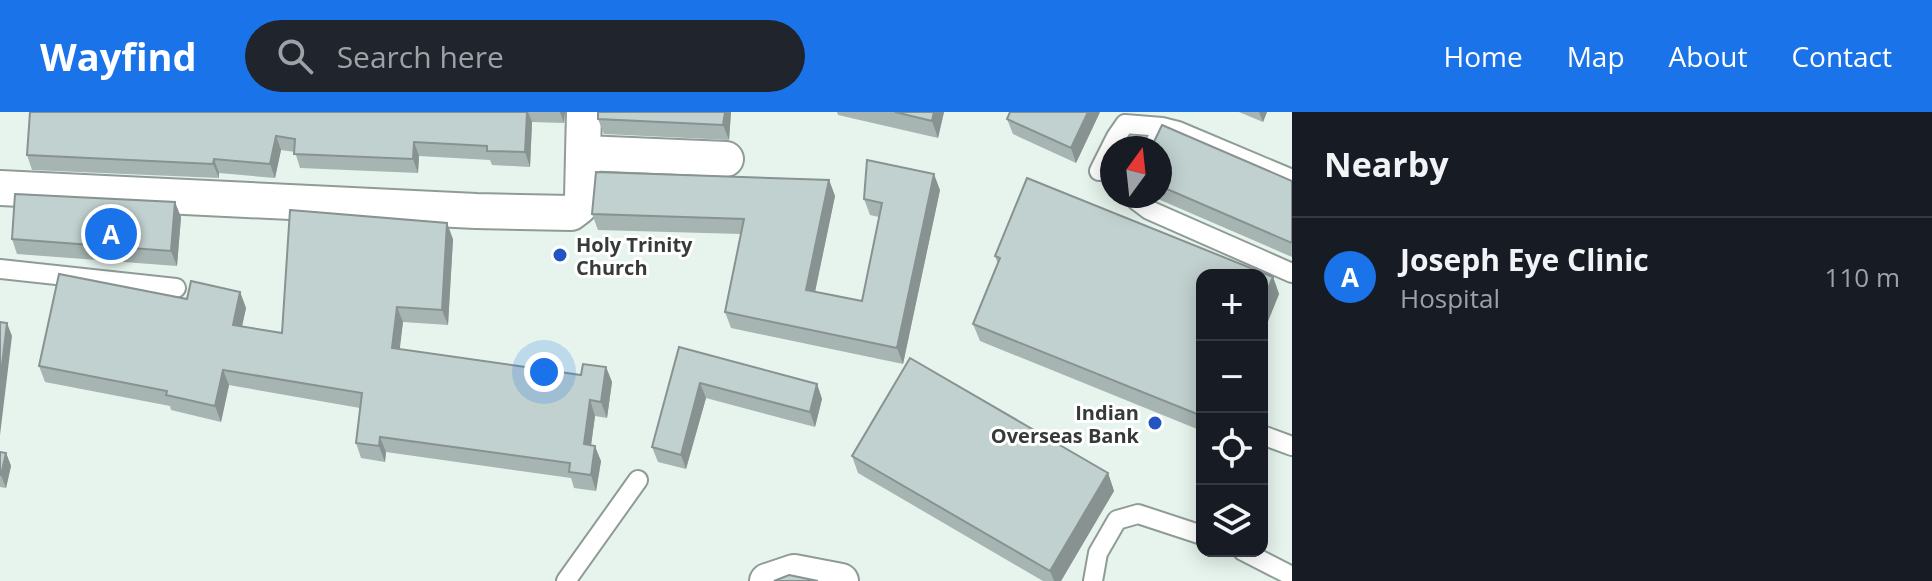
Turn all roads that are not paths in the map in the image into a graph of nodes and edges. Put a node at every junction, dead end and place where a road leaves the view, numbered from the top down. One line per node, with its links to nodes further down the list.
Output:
1 (584, 112): 4 (street)
2 (1162, 127): 3 (lane); 6 (lane); 7 (lane)
3 (1158, 136)
4 (584, 153): 5 (street); 8 (street)
5 (726, 159)
6 (1099, 171)
7 (1292, 179)
8 (0, 188)
9 (1146, 208): 11 (lane)
10 (0, 269): 12 (lane)
11 (1292, 273)
12 (176, 288)
13 (1268, 437): 14 (lane)
14 (1292, 446)
15 (638, 480): 19 (lane)
16 (1196, 533): 22 (lane)
17 (1255, 557): 18 (lane)
18 (1292, 576)
19 (566, 581)
20 (767, 581): 21 (street)
21 (841, 581)
22 (1093, 581)

